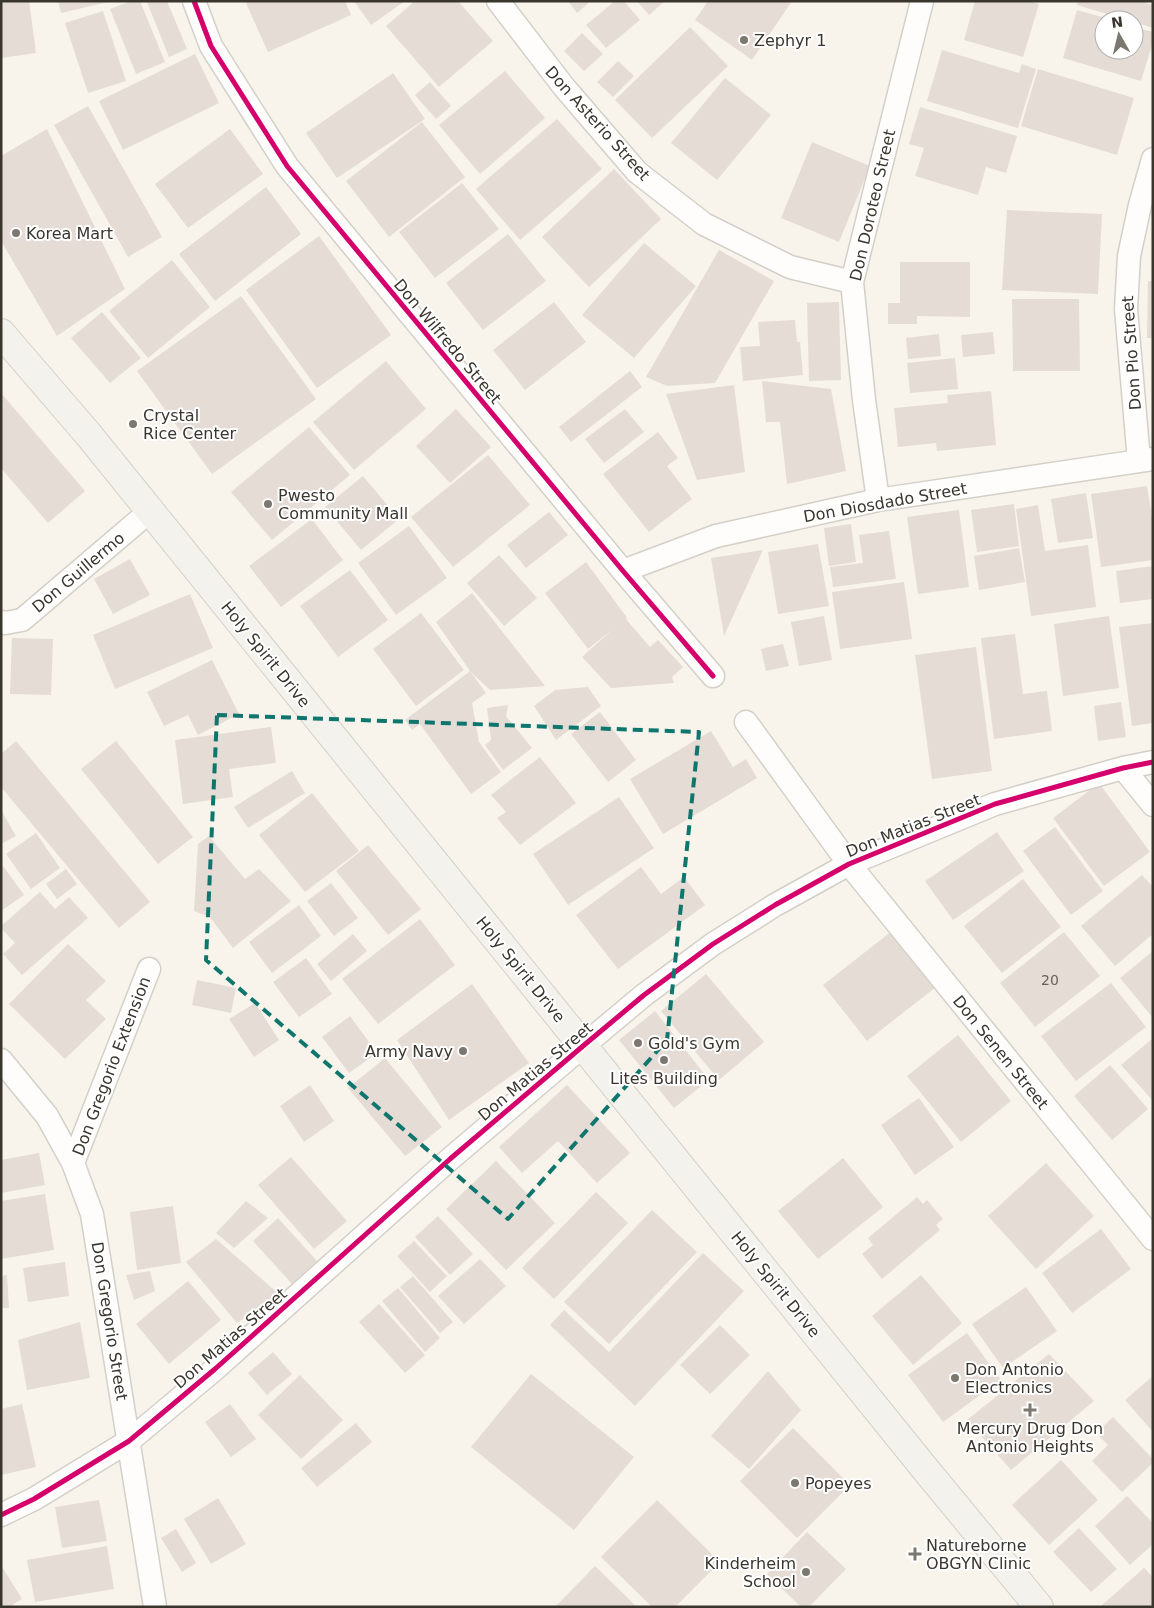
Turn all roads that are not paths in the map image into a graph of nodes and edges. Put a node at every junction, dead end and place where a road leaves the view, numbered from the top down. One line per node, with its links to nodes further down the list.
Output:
1 (194, 1): 10 (street, Don Wilfredo Street)
2 (498, 1): 5 (street, Don Asterio Street)
3 (922, 1): 5 (street, Don Doroteo Street)
4 (1153, 159): 7 (street, Don Pio Street)
5 (852, 282): 8 (street, Don Doroteo Street)
6 (1, 333): 9 (main road, Holy Spirit Drive)
7 (1146, 460): 8 (street, Don Diosdado Street)
8 (878, 500): 10 (street, Don Diosdado Street)
9 (150, 511): 11 (street, Don Guillermo); 19 (main road, Holy Spirit Drive)
10 (622, 571): 12 (street, Don Wilfredo Street)
11 (1, 622)
12 (713, 676)
13 (746, 722): 17 (street)
14 (1153, 762): 15 (street, Don Matias Street)
15 (1123, 768): 16 (street); 17 (street, Don Matias Street)
16 (1153, 805)
17 (849, 864): 19 (street, Don Matias Street); 22 (street, Don Senen Street)
18 (149, 969): 21 (street, Don Gregorio Extension)
19 (583, 1046): 23 (street, Don Matias Street); 26 (main road, Holy Spirit Drive)
20 (1, 1060): 21 (street, Don Gregorio Street)
21 (73, 1163): 23 (street, Don Gregorio Street)
22 (1153, 1239)
23 (129, 1441): 24 (street, Don Matias Street); 25 (street, Don Gregorio Street)
24 (1, 1516)
25 (155, 1607)
26 (1039, 1607)

